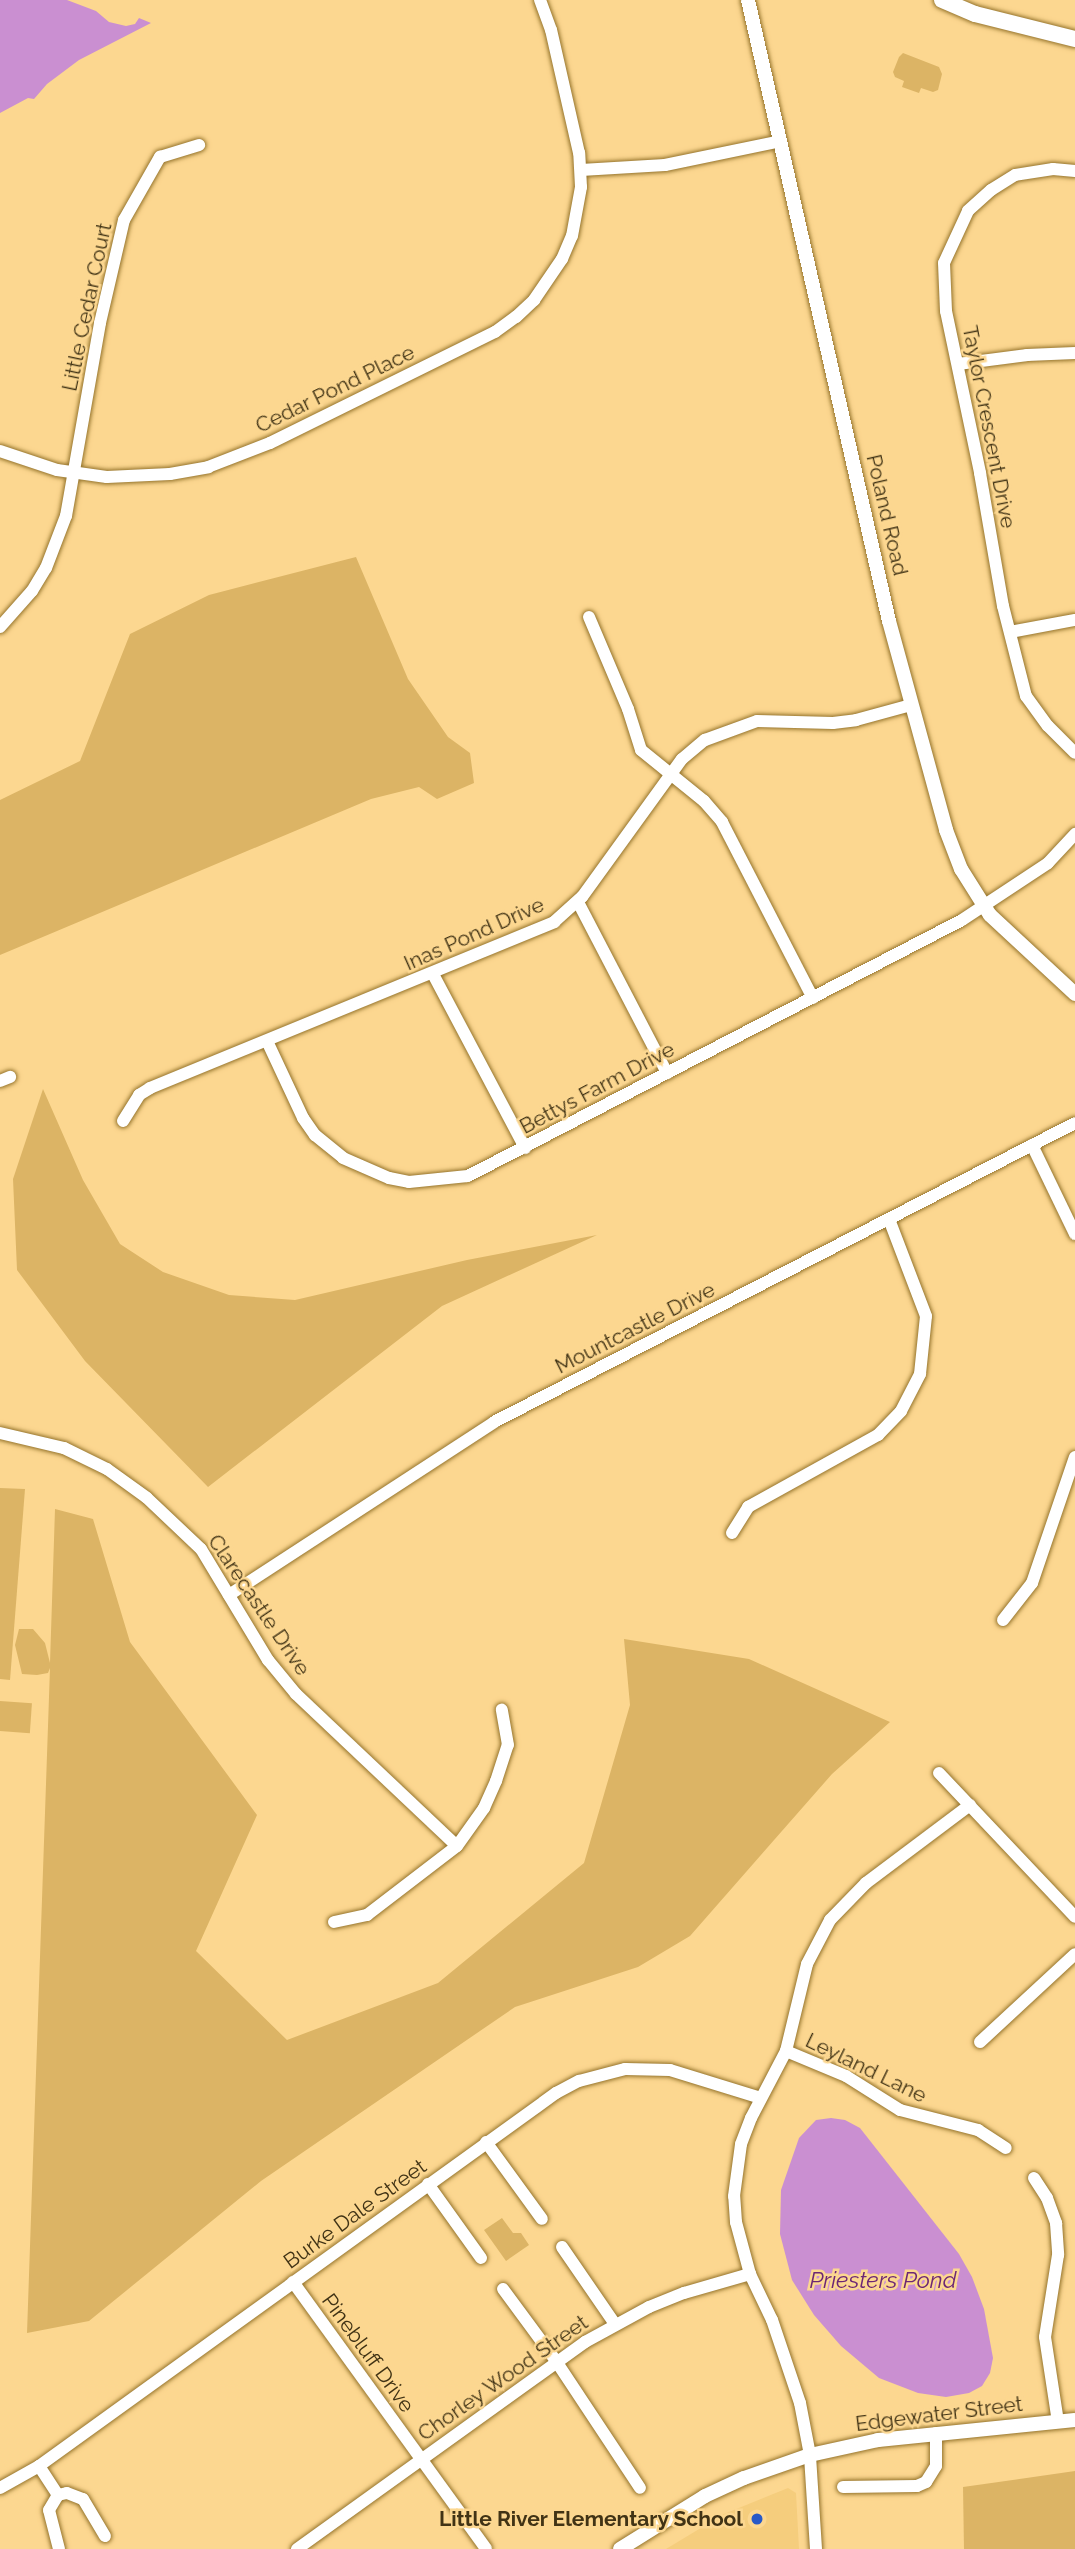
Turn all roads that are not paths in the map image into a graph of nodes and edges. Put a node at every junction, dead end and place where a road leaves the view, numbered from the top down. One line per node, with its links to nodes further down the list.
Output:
1 (540, 0): 7 (street, Cedar Pond Place)
2 (748, 0): 5 (street, Poland Road)
3 (942, 0): 4 (main road)
4 (1075, 39)
5 (781, 141): 7 (street); 17 (street, Poland Road)
6 (199, 145): 12 (street, Little Cedar Court)
7 (581, 170): 12 (street, Cedar Pond Place)
8 (1075, 171): 10 (street, Taylor Crescent Drive)
9 (1075, 353): 10 (street)
10 (958, 364): 16 (street, Taylor Crescent Drive)
11 (0, 451): 12 (street, Cedar Pond Place)
12 (74, 473): 15 (street, Little Cedar Court)
13 (589, 617): 19 (street)
14 (1075, 620): 16 (street)
15 (0, 627)
16 (1010, 632): 18 (street, Taylor Crescent Drive)
17 (911, 705): 19 (street, Inas Pond Drive); 22 (street, Poland Road)
18 (1075, 752)
19 (671, 774): 21 (street, Inas Pond Drive); 25 (street)
20 (1075, 834): 22 (street, Bettys Farm Drive)
21 (578, 902): 23 (street, Inas Pond Drive); 27 (street)
22 (984, 906): 24 (street, Poland Road); 25 (street, Bettys Farm Drive)
23 (433, 974): 26 (street, Inas Pond Drive); 31 (street)
24 (1075, 994)
25 (813, 998): 27 (street, Bettys Farm Drive)
26 (267, 1041): 28 (street, Inas Pond Drive); 31 (street, Bettys Farm Drive)
27 (667, 1073): 31 (street, Bettys Farm Drive)
28 (123, 1121)
29 (1075, 1123): 30 (street, Mountcastle Drive)
30 (1032, 1145): 32 (street, Mountcastle Drive); 33 (street)
31 (525, 1148)
32 (889, 1219): 36 (street); 37 (street, Mountcastle Drive)
33 (1075, 1234)
34 (0, 1433): 37 (street, Clarecastle Drive)
35 (1075, 1457): 38 (street)
36 (732, 1532)
37 (229, 1595): 42 (street, Clarecastle Drive)
38 (1003, 1620)
39 (502, 1710): 42 (street)
40 (939, 1773): 41 (street)
41 (970, 1805): 43 (street); 47 (street)
42 (457, 1846): 44 (street)
43 (1075, 1917)
44 (334, 1922)
45 (1075, 1954): 46 (street)
46 (980, 2042)
47 (786, 2051): 48 (street); 50 (street, Leyland Lane)
48 (761, 2098): 49 (street, Burke Dale Street); 56 (street)
49 (486, 2143): 52 (street, Burke Dale Street); 53 (street)
50 (1006, 2148)
51 (1034, 2178): 62 (street)
52 (428, 2184): 55 (street); 57 (street, Burke Dale Street)
53 (542, 2219)
54 (562, 2248): 59 (street)
55 (481, 2258)
56 (750, 2274): 59 (street, Chorley Wood Street); 64 (street)
57 (293, 2282): 65 (street, Pinebluff Drive); 66 (street, Burke Dale Street)
58 (503, 2289): 60 (street)
59 (615, 2324): 60 (street, Chorley Wood Street)
60 (556, 2361): 65 (street, Chorley Wood Street); 69 (street)
61 (1075, 2420): 62 (street, Edgewater Street)
62 (1058, 2422): 63 (street, Edgewater Street)
63 (936, 2433): 64 (street, Edgewater Street); 67 (street)
64 (810, 2455): 75 (street, Edgewater Street); 76 (street)
65 (421, 2459): 73 (street, Chorley Wood Street); 74 (street, Pinebluff Drive)
66 (39, 2466): 68 (street, Burke Dale Street); 70 (street)
67 (843, 2487)
68 (0, 2488)
69 (639, 2488)
70 (58, 2495): 71 (street); 72 (street)
71 (105, 2536)
72 (59, 2549)
73 (297, 2549)
74 (486, 2549)
75 (621, 2549)
76 (817, 2549)

